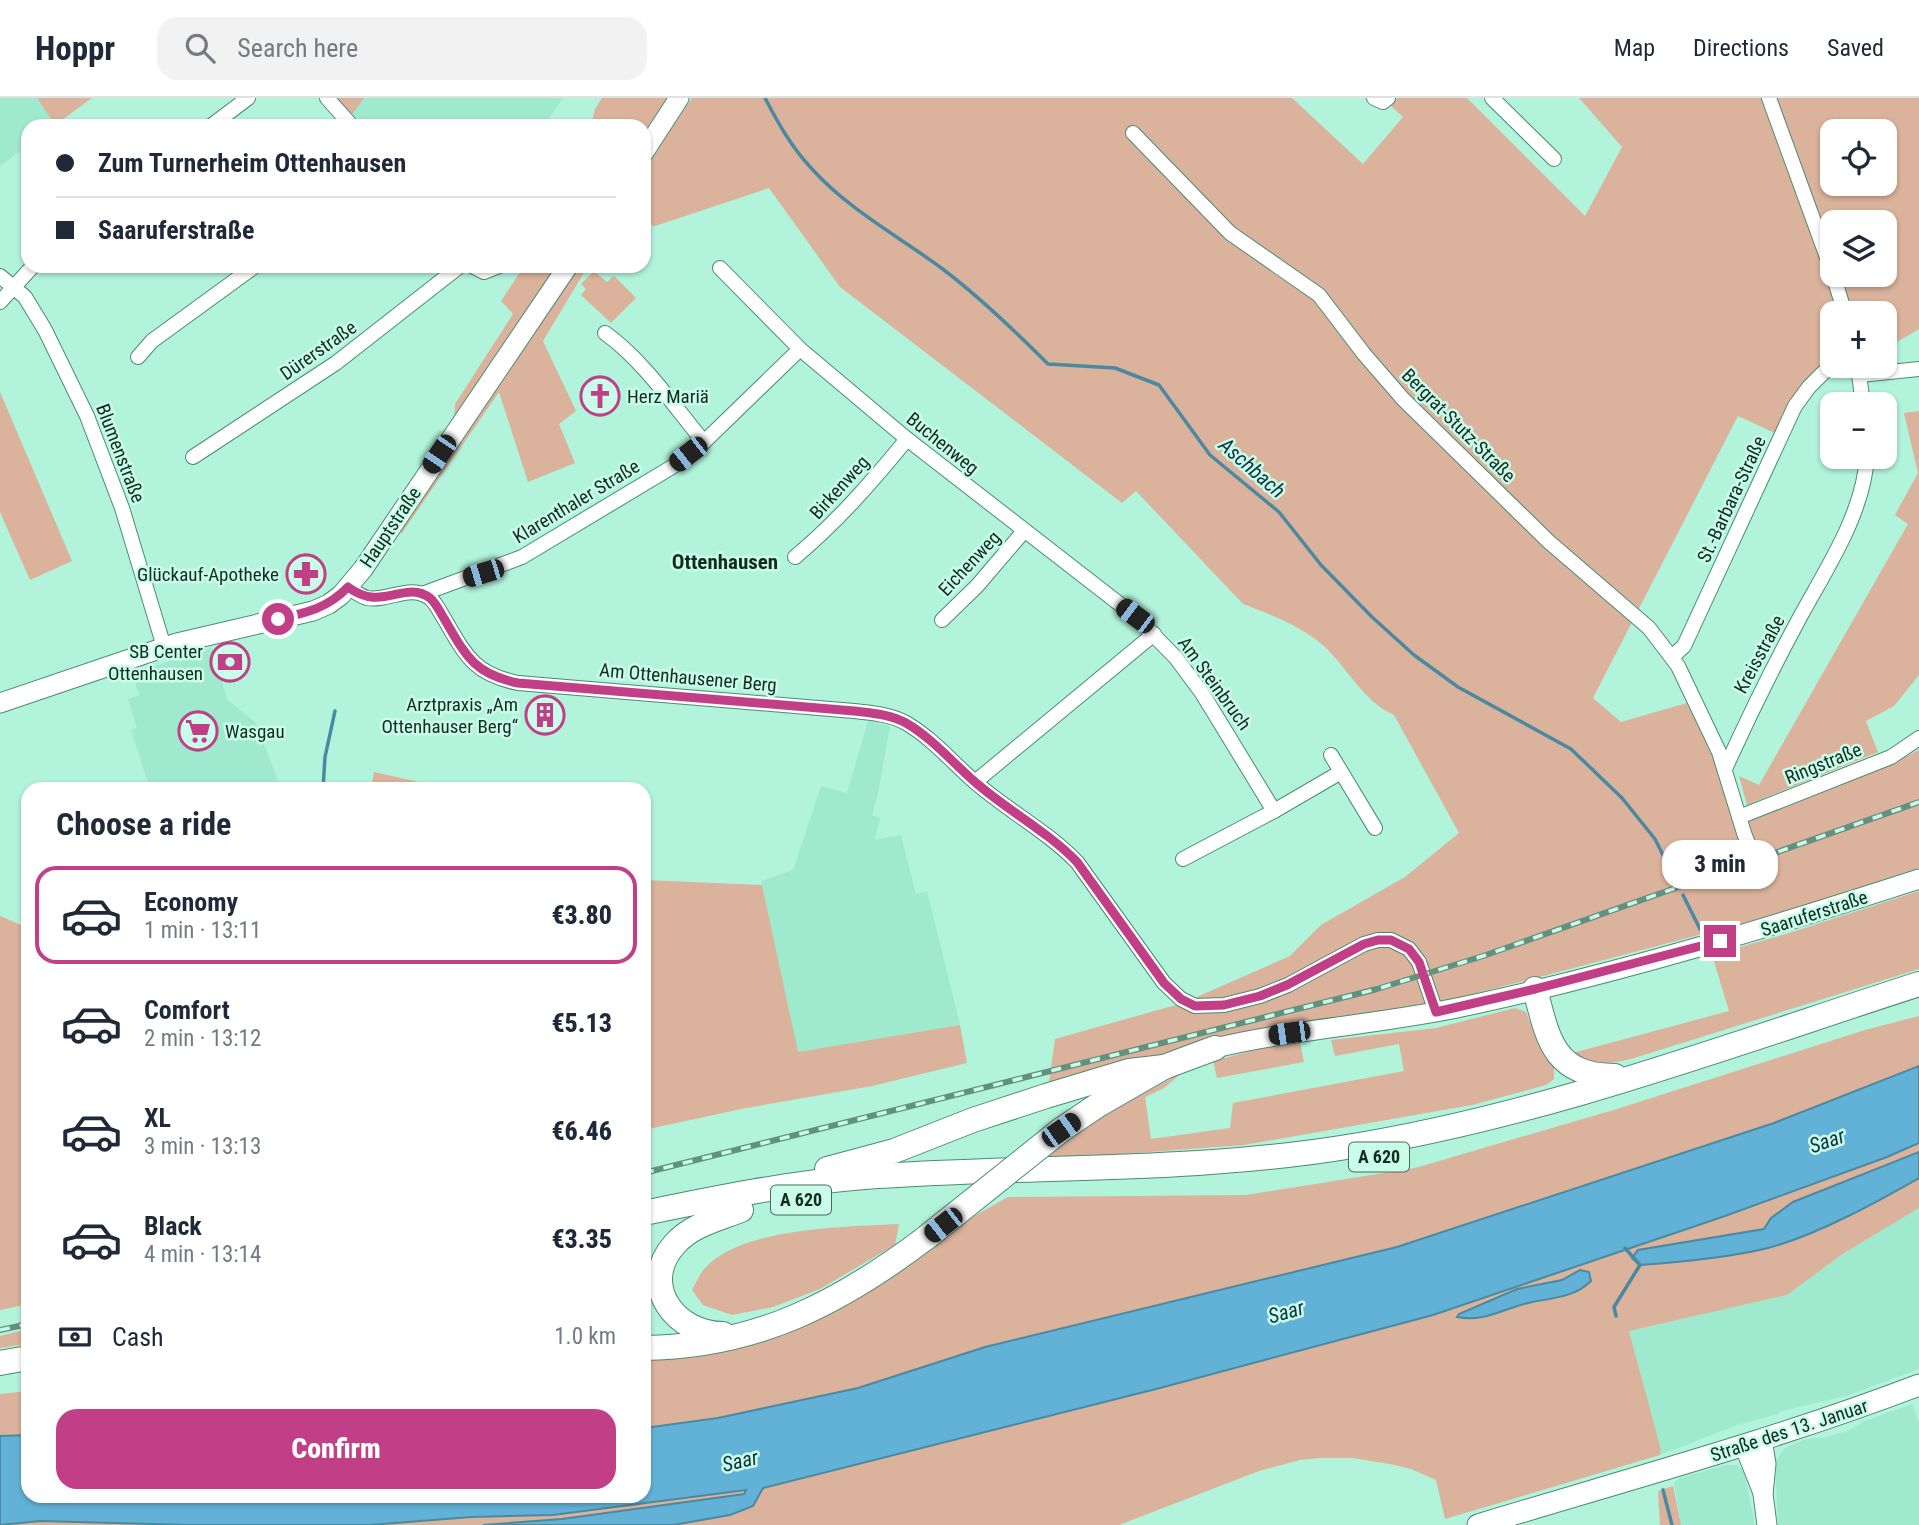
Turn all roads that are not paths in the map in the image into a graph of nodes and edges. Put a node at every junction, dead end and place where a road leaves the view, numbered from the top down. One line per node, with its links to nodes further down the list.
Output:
1 (248, 98): 6 (street)
2 (327, 98): 7 (street)
3 (679, 98): 9 (main road)
4 (1492, 98): 10 (street)
5 (1769, 98): 11 (street)
6 (220, 119)
7 (346, 119)
8 (1133, 133): 37 (street, Bergrat-Stutz-Straße)
9 (651, 141)
10 (1554, 159)
11 (1820, 237)
12 (720, 268): 21 (street, Buchenweg)
13 (27, 273): 18 (street)
14 (244, 273): 22 (street)
15 (451, 273): 28 (street, Dürerstraße)
16 (563, 273): 32 (main road, Hauptstraße)
17 (0, 276): 18 (street, Blumenstraße)
18 (15, 286): 19 (street); 36 (street, Blumenstraße)
19 (0, 302)
20 (605, 333): 27 (street)
21 (800, 349): 26 (street, Buchenweg); 27 (street, Klarenthaler Straße)
22 (138, 357)
23 (1897, 369): 24 (street)
24 (1919, 369)
25 (1820, 376): 37 (street, St.-Barbara-Straße)
26 (906, 439): 30 (street, Buchenweg); 31 (street, Birkenweg)
27 (704, 442): 33 (street, Klarenthaler Straße)
28 (192, 457)
29 (1866, 469): 41 (street, Kreisstraße)
30 (1024, 531): 34 (street, Eichenweg); 35 (street, Buchenweg)
31 (795, 557)
32 (348, 587): 33 (street); 36 (main road, Hauptstraße)
33 (422, 594): 43 (street, Am Ottenhausener Berg)
34 (942, 620)
35 (1154, 635): 43 (street, Am Steinbruch); 44 (street, Am Steinbruch)
36 (164, 647): 38 (main road, Hauptstraße)
37 (1672, 657): 41 (street, Bergrat-Stutz-Straße)
38 (0, 703)
39 (1919, 738): 45 (street, Ringstraße)
40 (1331, 755): 42 (street)
41 (1725, 769): 45 (street)
42 (1341, 772): 44 (street); 46 (street)
43 (975, 782): 53 (street, Am Ottenhausener Berg)
44 (1274, 811): 47 (street)
45 (1739, 817): 48 (street, bridge)
46 (1375, 828)
47 (1183, 859)
48 (1759, 874)
49 (1919, 879): 51 (main road, Saaruferstraße)
50 (1919, 984): 54 (highway, A 620)
51 (1535, 989): 53 (main road, Saaruferstraße); 58 (highway)
52 (1919, 1000): 54 (highway, A 620)
53 (1436, 1012): 55 (main road, Saaruferstraße)
54 (1778, 1037): 56 (highway, A 620)
55 (1215, 1048): 57 (highway)
56 (1706, 1061): 58 (highway, A 620); 59 (highway, A 620)
57 (1164, 1067): 59 (highway); 62 (highway, bridge)
58 (1650, 1070): 59 (highway, A 620)
59 (732, 1203): 60 (highway, A 620); 61 (highway, A 620); 62 (highway)
60 (651, 1212)
61 (651, 1226)
62 (741, 1334): 63 (highway)
63 (651, 1347)
64 (21, 1359): 65 (highway)
65 (0, 1363)
66 (21, 1374): 67 (highway)
67 (0, 1378)
68 (1919, 1385): 69 (main road, Straße des 13. Januar)
69 (1753, 1442): 70 (main road, Straße des 13. Januar); 71 (main road)
70 (1478, 1525)
71 (1767, 1525)

